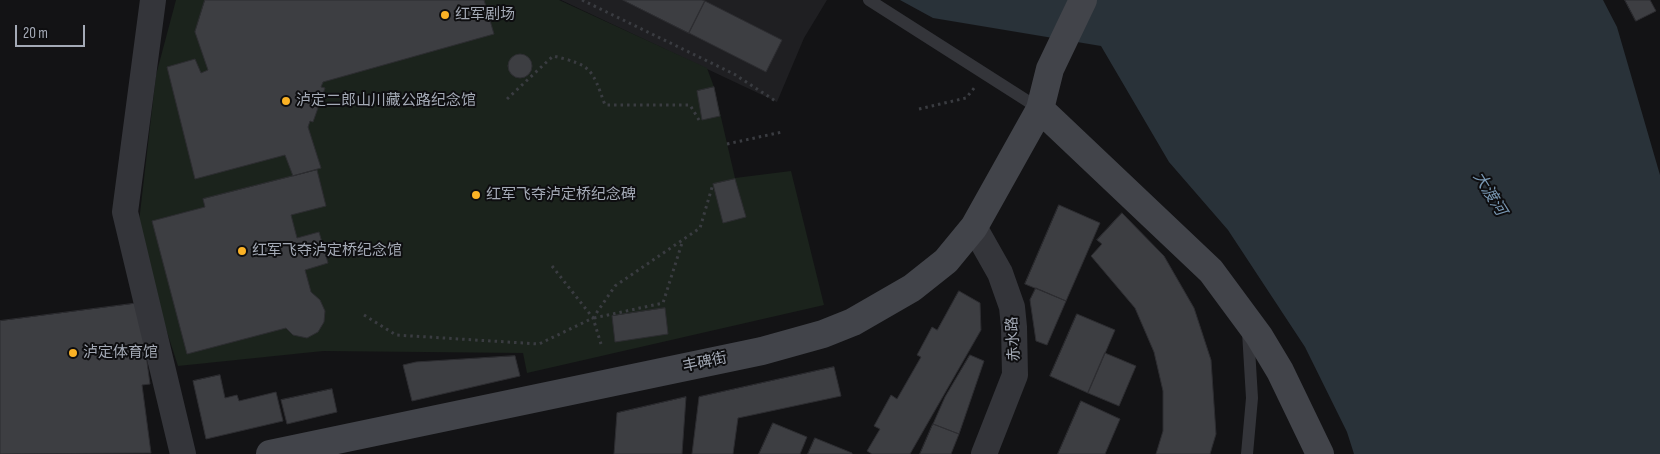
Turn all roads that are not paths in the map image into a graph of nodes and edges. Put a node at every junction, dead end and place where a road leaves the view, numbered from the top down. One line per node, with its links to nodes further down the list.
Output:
1 (153, 0): 7 (street)
2 (869, 0): 4 (lane)
3 (1083, 0): 4 (street, 丰碑街)
4 (1040, 109): 5 (street, 丰碑街); 6 (street)
5 (974, 227): 8 (street, 丰碑街); 9 (street, 赤水路)
6 (1247, 319): 10 (lane); 11 (street)
7 (183, 454)
8 (270, 454)
9 (984, 454)
10 (1248, 454)
11 (1320, 454)

